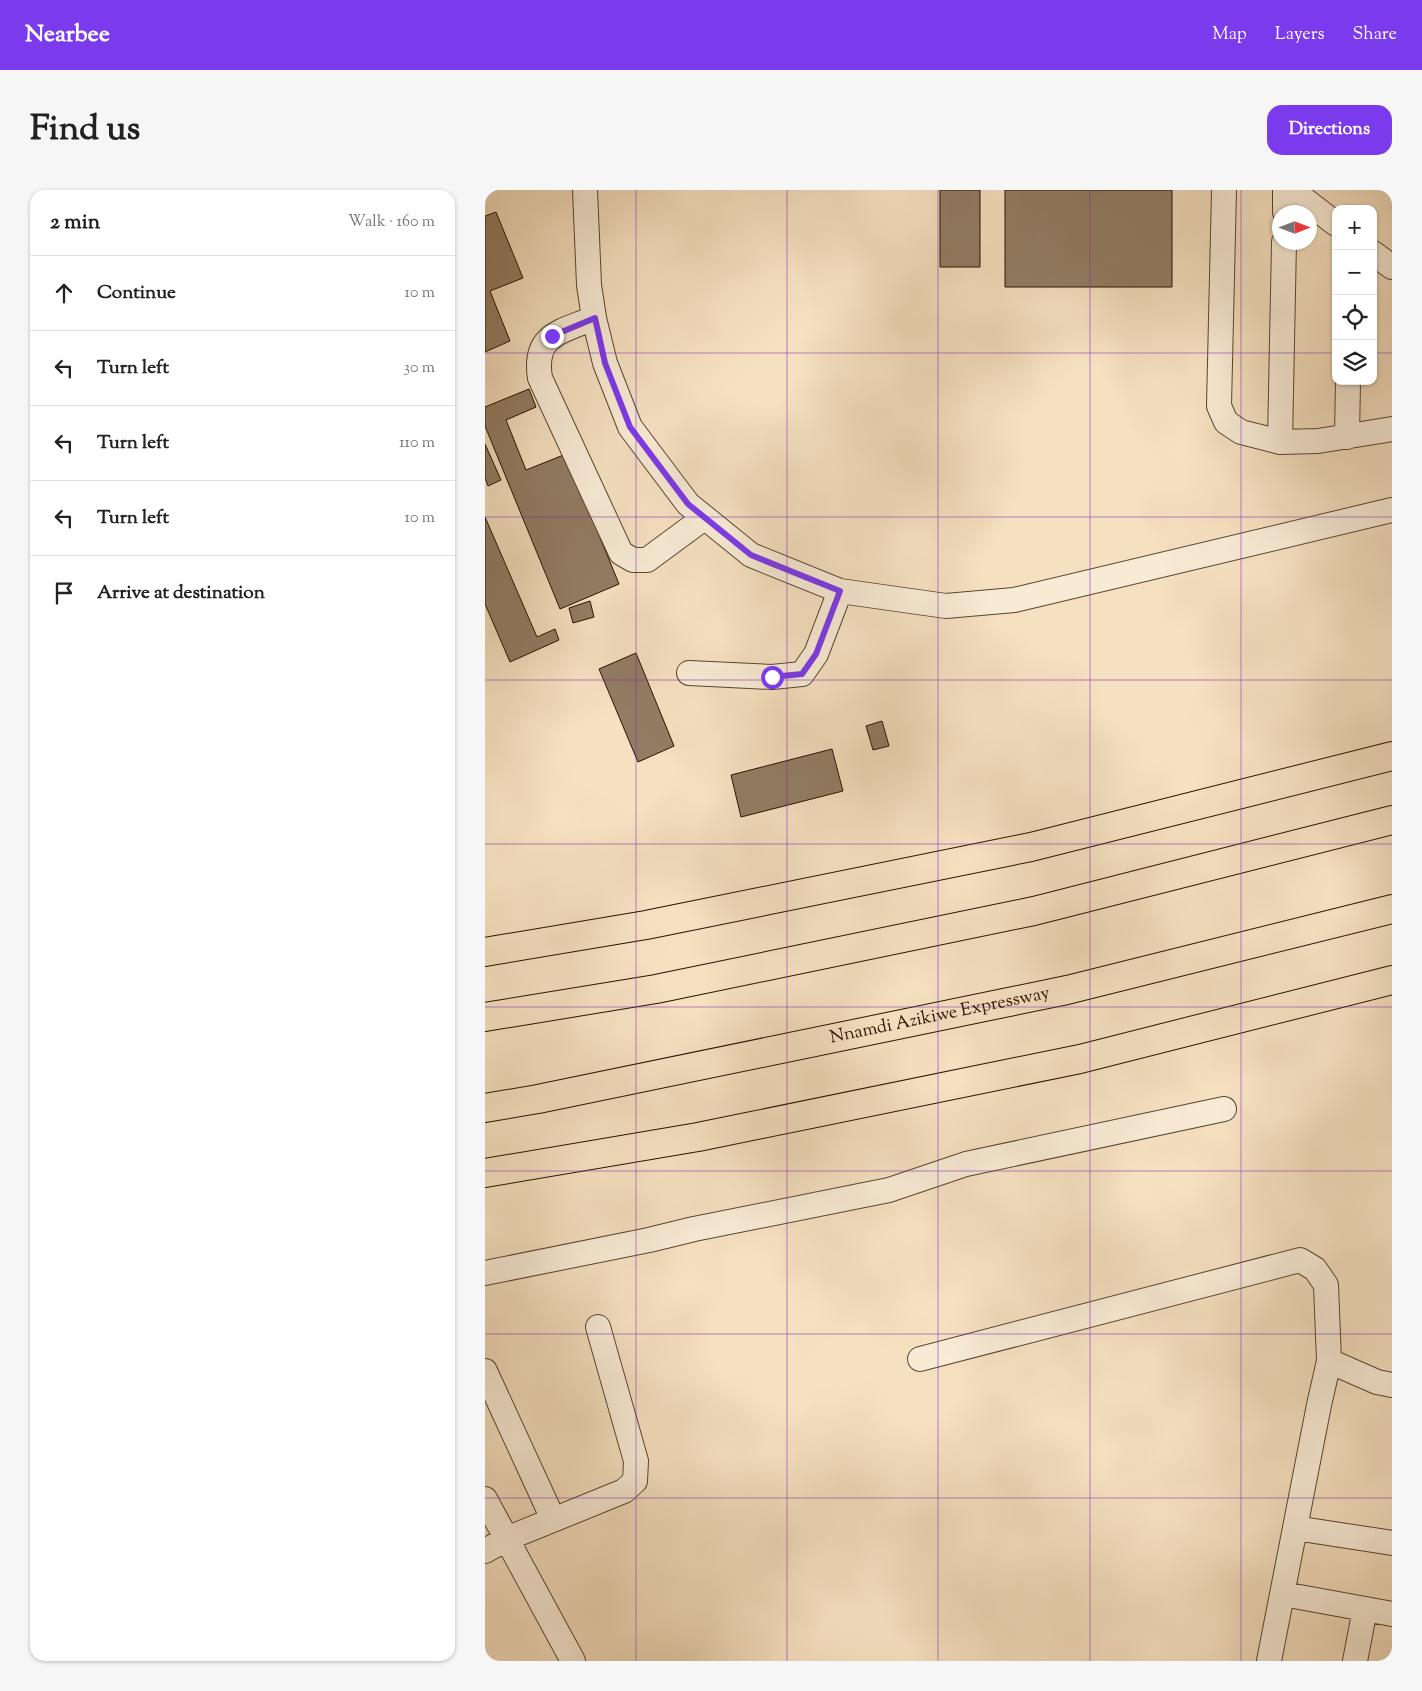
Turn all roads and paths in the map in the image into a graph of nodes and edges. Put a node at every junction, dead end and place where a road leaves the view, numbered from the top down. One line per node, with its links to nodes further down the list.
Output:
1 (585, 190): 10 (street)
2 (1224, 190): 14 (street)
3 (1285, 190): 5 (street)
4 (1292, 190): 6 (street)
5 (1285, 205)
6 (1332, 221)
7 (1284, 250): 14 (street)
8 (1377, 256): 9 (street)
9 (1392, 267)
10 (595, 318): 16 (street); 16 (street)
11 (1348, 385): 13 (street)
12 (1392, 429): 13 (street)
13 (1347, 437): 14 (street)
14 (1280, 442)
15 (1392, 510): 17 (street)
16 (705, 518): 17 (street)
17 (840, 591): 18 (street)
18 (689, 673)
19 (1392, 756): 22 (highway)
20 (1392, 820): 24 (highway)
21 (1392, 909): 25 (highway, Nnamdi Azikiwe Expressway)
22 (485, 952)
23 (1392, 980): 27 (highway)
24 (485, 1017)
25 (485, 1108)
26 (1224, 1109): 28 (street)
27 (485, 1173)
28 (485, 1273)
29 (598, 1327): 35 (street)
30 (920, 1359): 31 (street)
31 (1329, 1361): 33 (street); 36 (street)
32 (485, 1371): 35 (street)
33 (1392, 1385)
34 (485, 1499): 37 (street)
35 (553, 1519): 37 (street)
36 (1295, 1528): 38 (street); 40 (street)
37 (506, 1539): 39 (street); 43 (street)
38 (1392, 1543)
39 (485, 1551)
40 (1283, 1594): 41 (street); 44 (street)
41 (1365, 1609): 42 (street); 45 (street)
42 (1392, 1614)
43 (573, 1661)
44 (1269, 1661)
45 (1355, 1661)

